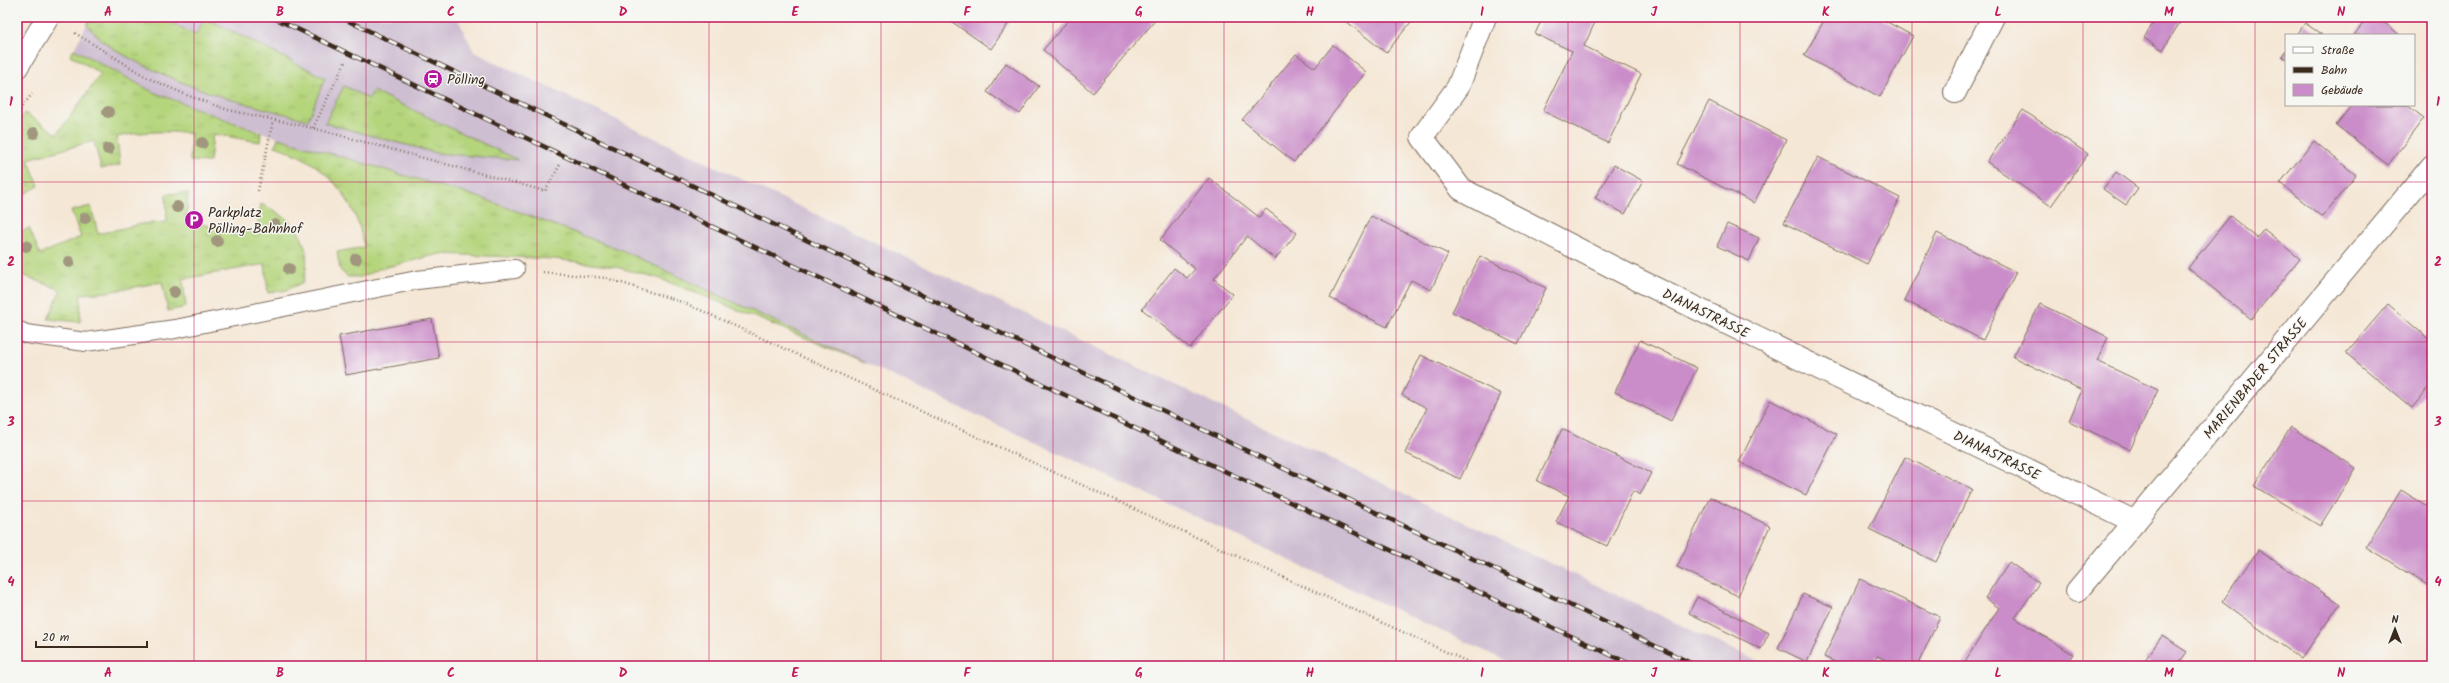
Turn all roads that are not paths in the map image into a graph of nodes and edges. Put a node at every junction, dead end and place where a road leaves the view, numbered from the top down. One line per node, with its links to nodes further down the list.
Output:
1 (48, 17): 4 (street)
2 (1485, 17): 9 (street, DIANASTRASSE)
3 (1993, 17): 5 (street)
4 (17, 68)
5 (1955, 92)
6 (2432, 166): 9 (street, MARIENBADER STRASSE)
7 (515, 269): 8 (lane)
8 (17, 330)
9 (2134, 522): 10 (street, MARIENBADER STRASSE)
10 (2077, 591)

